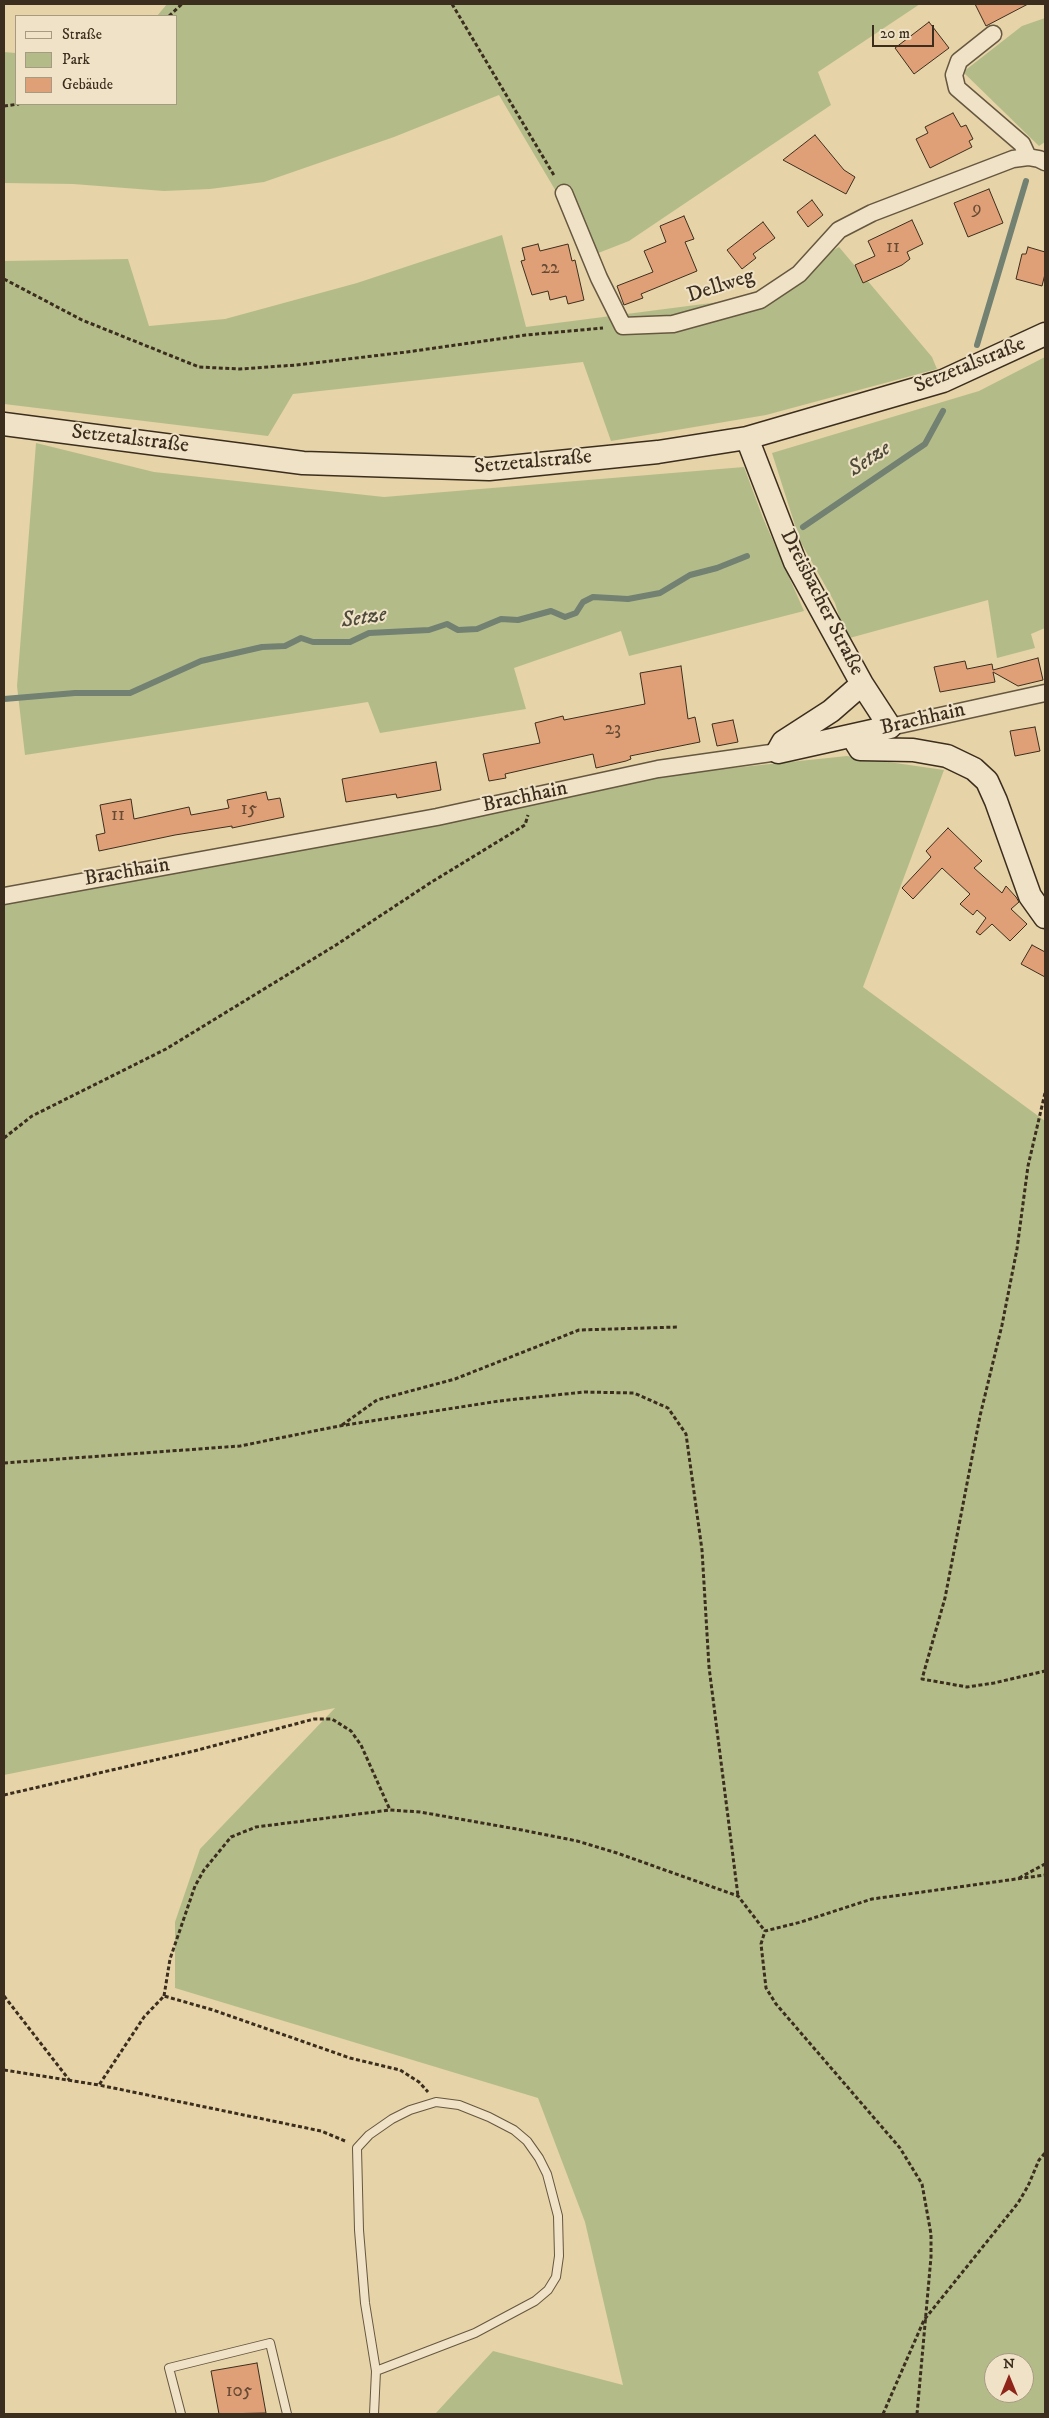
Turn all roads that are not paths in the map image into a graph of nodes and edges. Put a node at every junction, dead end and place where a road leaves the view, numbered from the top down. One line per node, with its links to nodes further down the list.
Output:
1 (993, 34): 2 (street)
2 (1028, 157): 3 (street, Dellweg); 4 (street, Dellweg)
3 (1045, 162)
4 (564, 193)
5 (1045, 334): 7 (street, Setzetalstraße)
6 (4, 424): 7 (street, Setzetalstraße)
7 (747, 438): 8 (street, Dreisbacher Straße)
8 (862, 684): 10 (street, Dreisbacher Straße); 12 (street, Dreisbacher Straße)
9 (1045, 693): 10 (street, Brachhain)
10 (890, 727): 11 (street, Brachhain)
11 (852, 736): 12 (street, Brachhain); 14 (street)
12 (778, 752): 13 (street, Brachhain)
13 (4, 896)
14 (1045, 916)
15 (376, 2371): 15 (lane); 18 (lane)
16 (181, 2414): 17 (lane)
17 (287, 2414)
18 (374, 2414)

